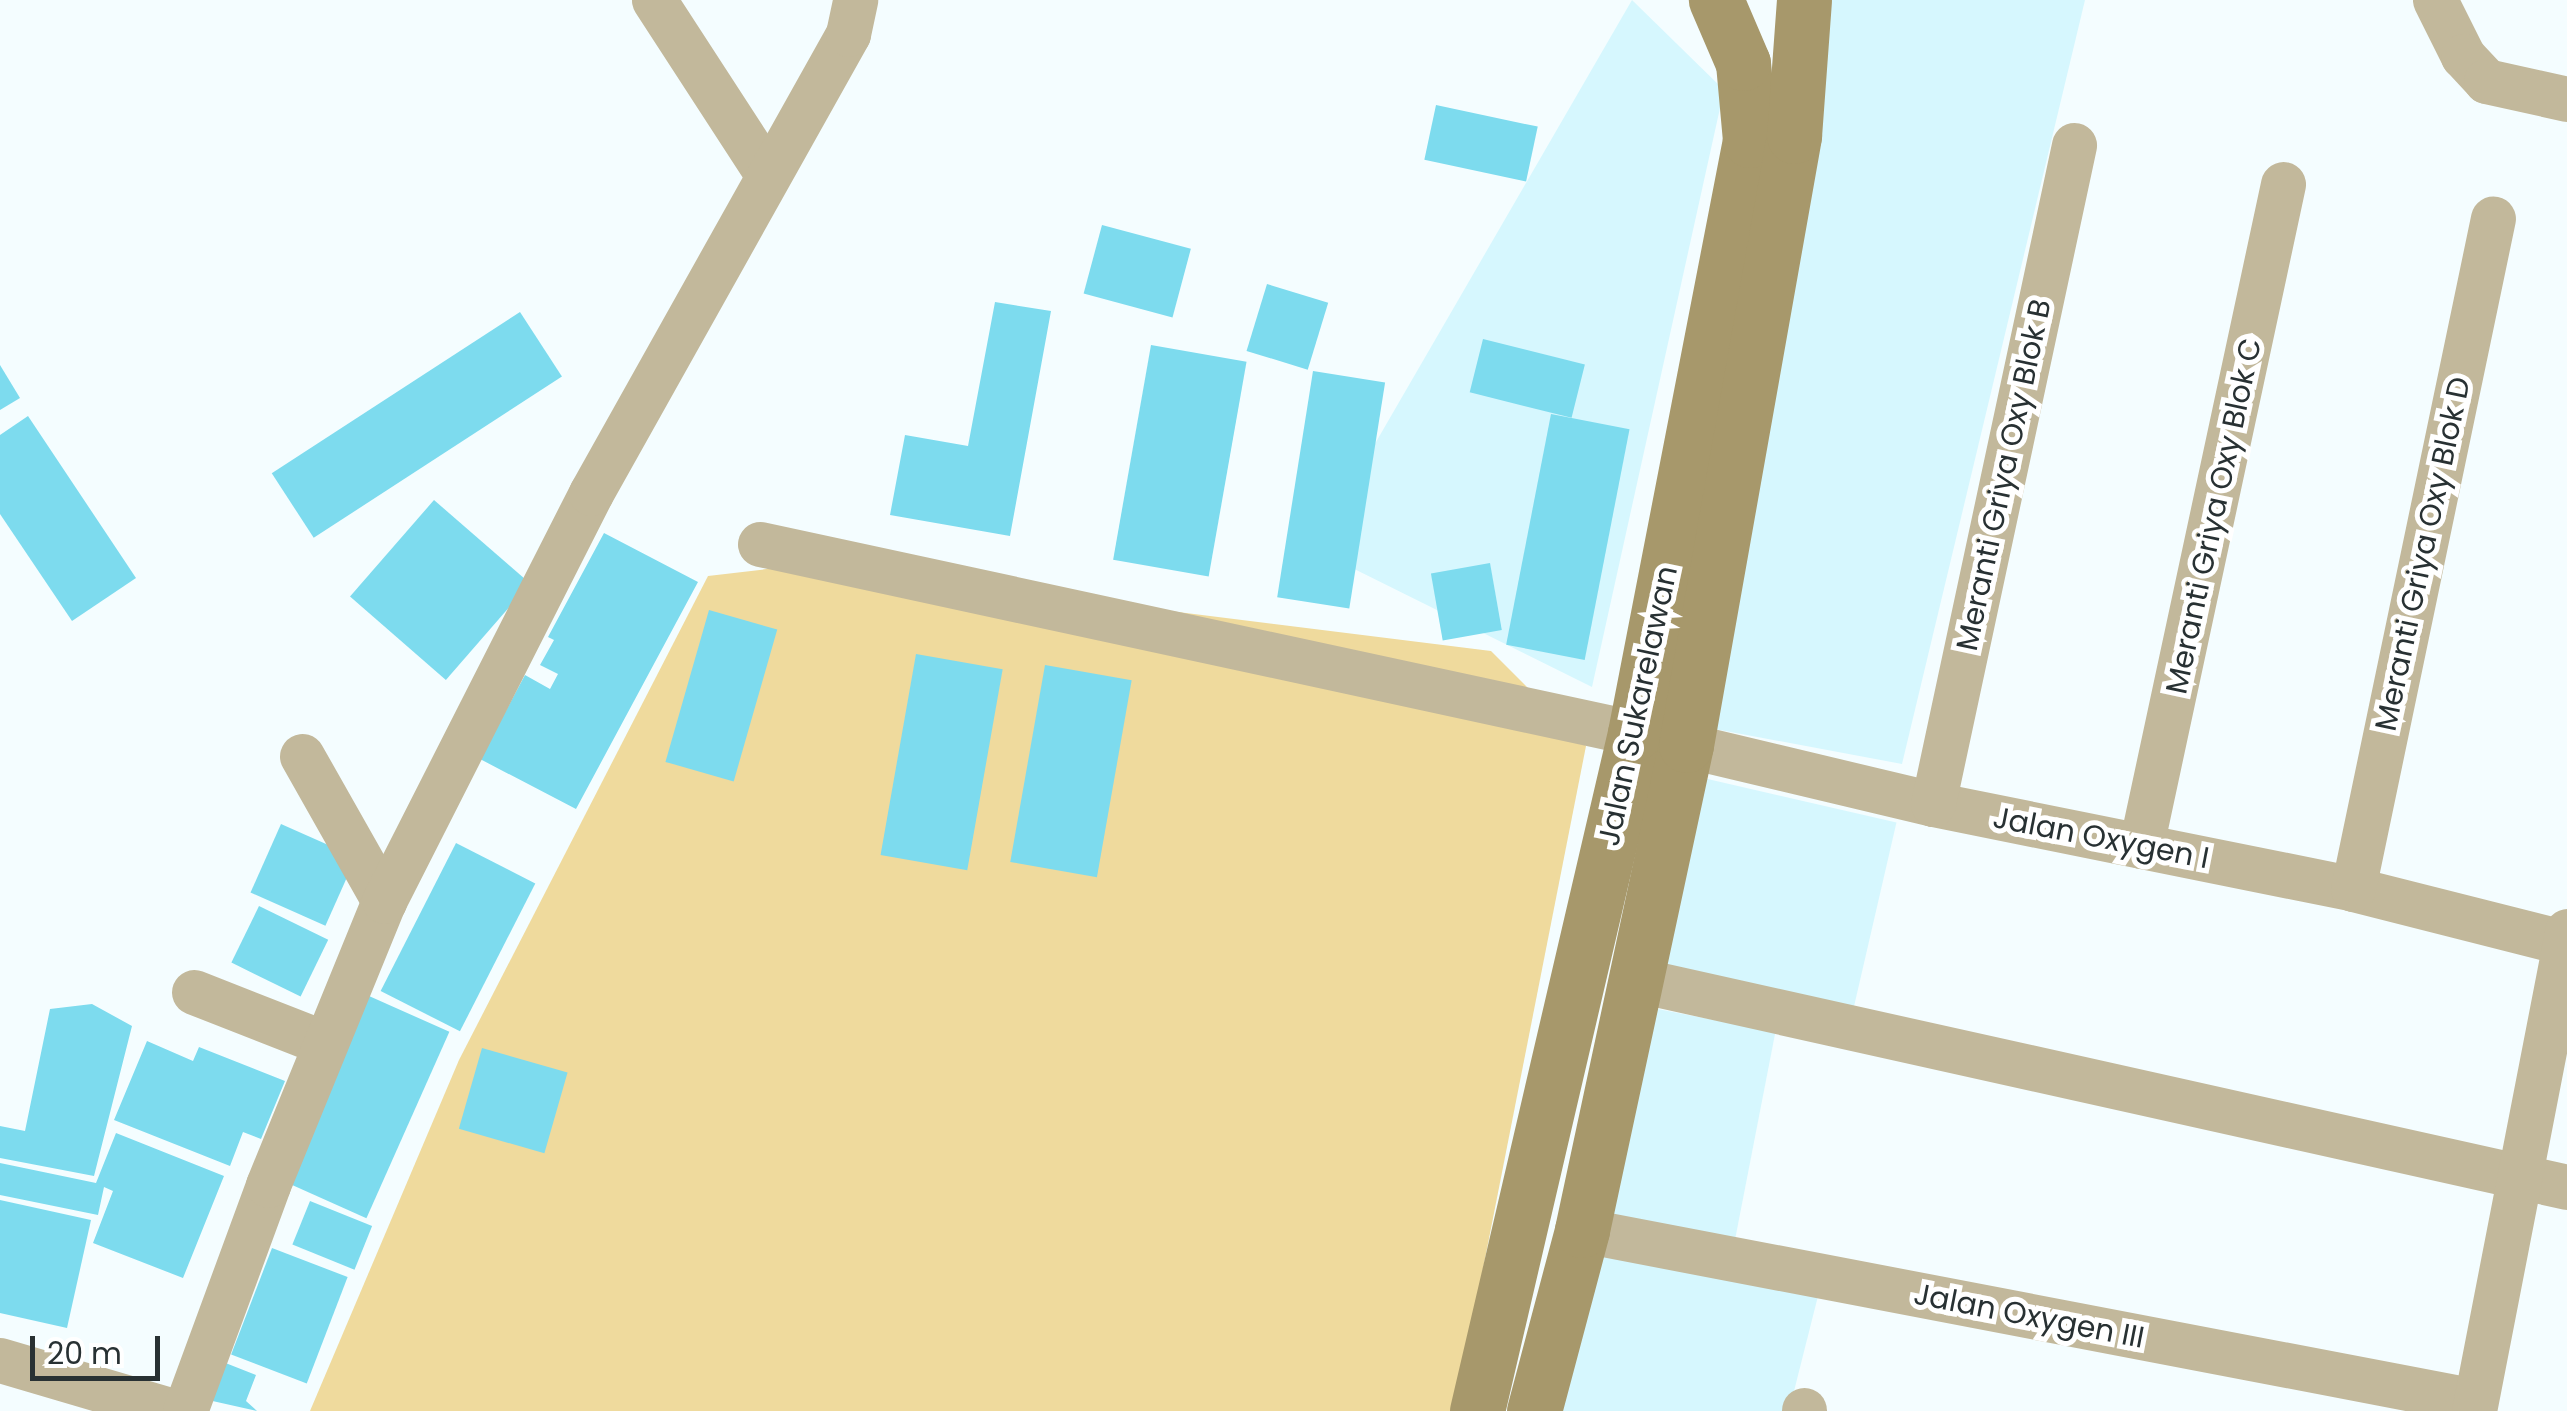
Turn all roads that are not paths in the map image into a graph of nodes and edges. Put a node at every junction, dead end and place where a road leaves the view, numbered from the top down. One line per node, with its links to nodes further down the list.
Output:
1 (654, 0): 8 (street)
2 (855, 0): 8 (street)
3 (1716, 0): 12 (main road, Jalan Sukarelawan)
4 (1804, 0): 12 (main road, Jalan Sukarelawan)
5 (2435, 0): 6 (street)
6 (2567, 99)
7 (2074, 145): 14 (street, Meranti Griya Oxy Blok B)
8 (767, 174): 17 (street)
9 (2283, 184): 15 (street, Meranti Griya Oxy Blok C)
10 (2493, 218): 16 (street, Meranti Griya Oxy Blok D)
11 (760, 544): 12 (street, Jalan Oxygen I)
12 (1661, 739): 14 (street, Jalan Oxygen I); 19 (main road, Jalan Sukarelawan); 29 (main road, Jalan Sukarelawan)
13 (302, 756): 17 (street)
14 (1933, 804): 15 (street, Jalan Oxygen I)
15 (2141, 846): 16 (street, Jalan Oxygen I)
16 (2353, 890): 18 (street, Jalan Oxygen I)
17 (384, 901): 21 (street)
18 (2566, 939): 22 (street)
19 (1638, 980): 22 (street); 24 (main road, Jalan Sukarelawan)
20 (194, 992): 21 (street)
21 (324, 1043): 28 (street)
22 (2519, 1177): 23 (street); 26 (street)
23 (2567, 1188)
24 (1582, 1230): 26 (street, Jalan Oxygen III); 30 (main road, Jalan Sukarelawan)
25 (0, 1360): 27 (street)
26 (2474, 1406)
27 (173, 1411)
28 (186, 1411)
29 (1477, 1411)
30 (1534, 1411)

